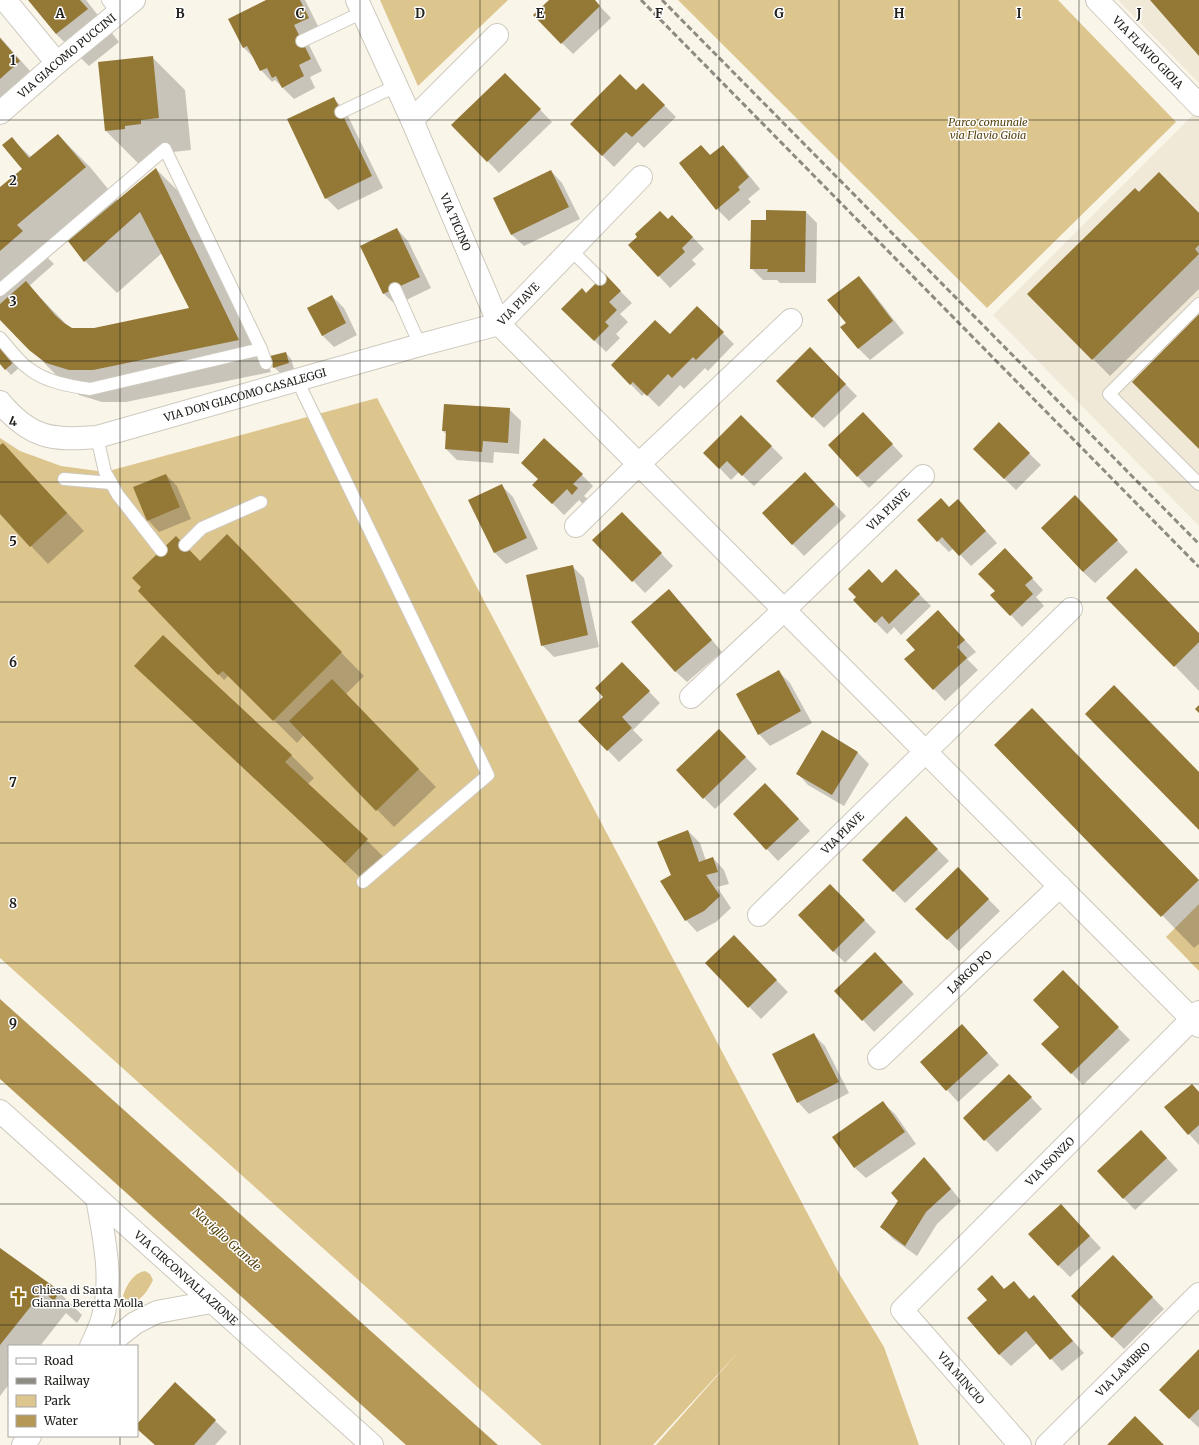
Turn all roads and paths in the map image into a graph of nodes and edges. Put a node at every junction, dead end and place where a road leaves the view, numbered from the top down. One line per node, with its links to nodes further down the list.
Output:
1 (5, 0): 7 (street)
2 (1097, 0): 9 (street, VIA FLAVIO GIOIA)
3 (120, 4): 7 (street, VIA GIACOMO PUCCINI)
4 (360, 6): 6 (lane); 8 (street, VIA TICINO)
5 (497, 35): 12 (street)
6 (302, 41)
7 (57, 63): 11 (street, VIA GIACOMO PUCCINI)
8 (396, 86): 10 (lane); 12 (street, VIA TICINO)
9 (1199, 105)
10 (341, 112)
11 (0, 113)
12 (412, 120): 20 (street, VIA TICINO)
13 (641, 177): 14 (street, VIA PIAVE)
14 (570, 249): 15 (lane); 20 (street, VIA PIAVE)
15 (600, 279)
16 (395, 289): 22 (lane)
17 (0, 290): 23 (lane)
18 (1199, 304): 32 (lane)
19 (790, 320): 28 (street)
20 (499, 324): 22 (street, VIA DON GIACOMO CASALEGGI); 28 (street, VIA PIAVE)
21 (0, 338): 23 (lane)
22 (420, 345): 25 (street, VIA DON GIACOMO CASALEGGI)
23 (261, 349): 24 (lane)
24 (266, 363)
25 (297, 380): 27 (street, VIA DON GIACOMO CASALEGGI); 41 (lane)
26 (0, 402): 27 (street, VIA DON GIACOMO CASALEGGI)
27 (97, 437): 31 (lane)
28 (638, 464): 34 (street); 38 (street, VIA PIAVE)
29 (923, 476): 38 (street, VIA PIAVE)
30 (64, 479): 31 (lane)
31 (111, 483): 36 (lane)
32 (1199, 484)
33 (261, 502): 35 (lane)
34 (576, 526)
35 (185, 545)
36 (161, 550)
37 (1071, 609): 40 (street, VIA PIAVE)
38 (784, 610): 39 (street, VIA PIAVE); 40 (street, VIA PIAVE)
39 (691, 697)
40 (926, 752): 42 (street); 43 (street, VIA PIAVE)
41 (363, 882)
42 (1060, 886): 44 (street); 45 (street, LARGO PO)
43 (759, 915)
44 (1197, 1019): 50 (street, VIA ISONZO)
45 (879, 1058)
46 (0, 1111): 47 (street, VIA CIRCONVALLAZIONE)
47 (97, 1198): 49 (street, VIA CIRCONVALLAZIONE); 51 (street)
48 (1199, 1294): 57 (street, VIA LAMBRO)
49 (212, 1302): 52 (street); 55 (street, VIA CIRCONVALLAZIONE)
50 (902, 1310): 56 (street, VIA MINCIO)
51 (91, 1345)
52 (107, 1345)
53 (29, 1437): 54 (street)
54 (23, 1445)
55 (372, 1445)
56 (1020, 1445)
57 (1047, 1445)

